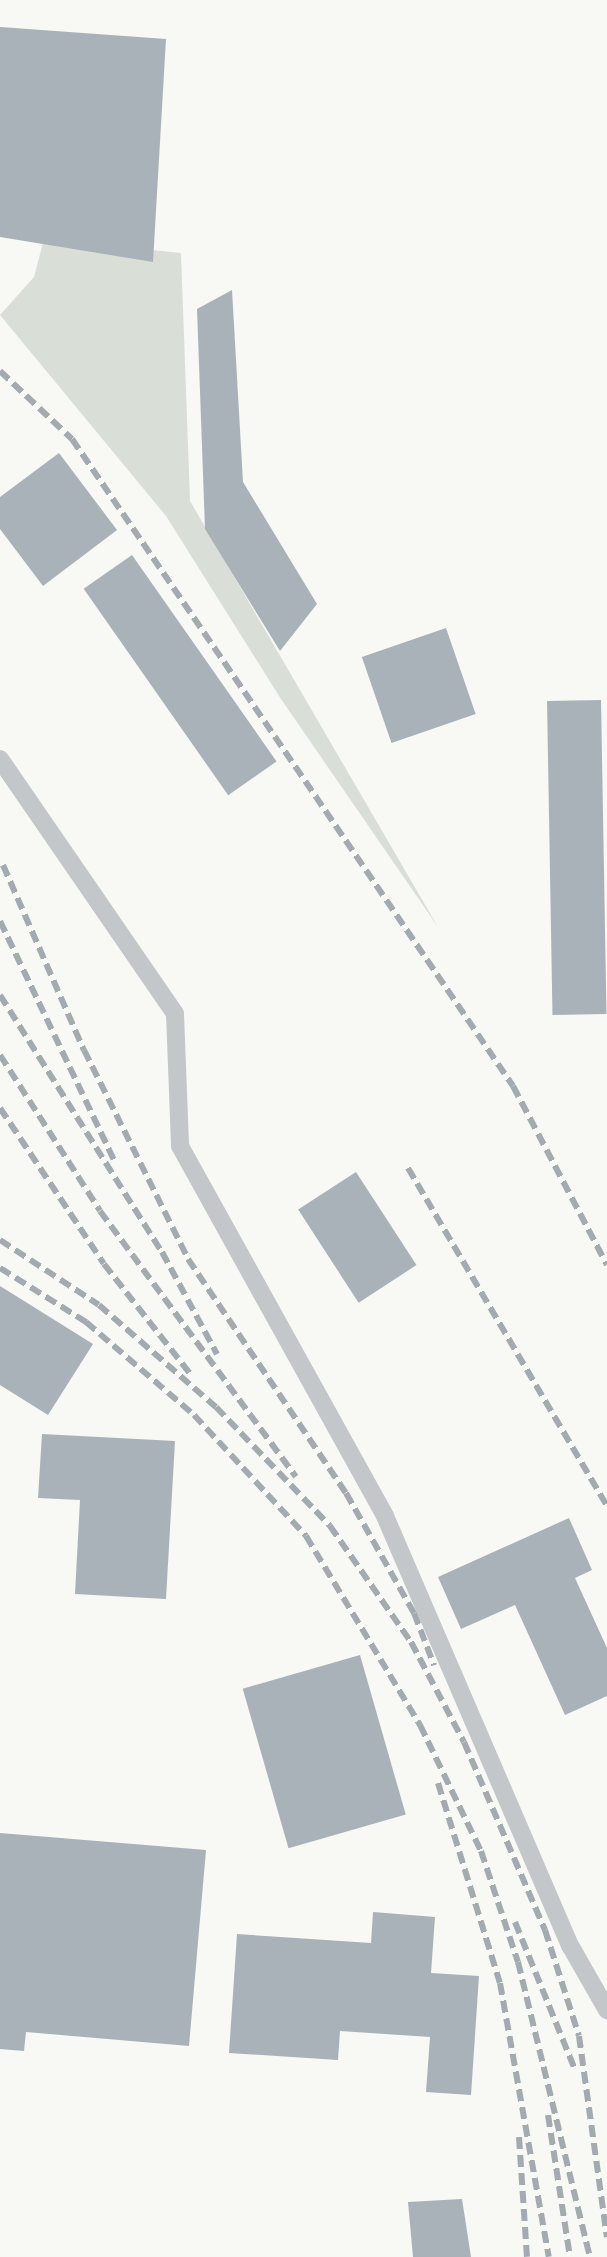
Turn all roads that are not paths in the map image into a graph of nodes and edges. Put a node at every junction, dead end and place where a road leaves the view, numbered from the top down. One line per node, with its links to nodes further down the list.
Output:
1 (0, 759): 2 (lane)
2 (607, 2010)

